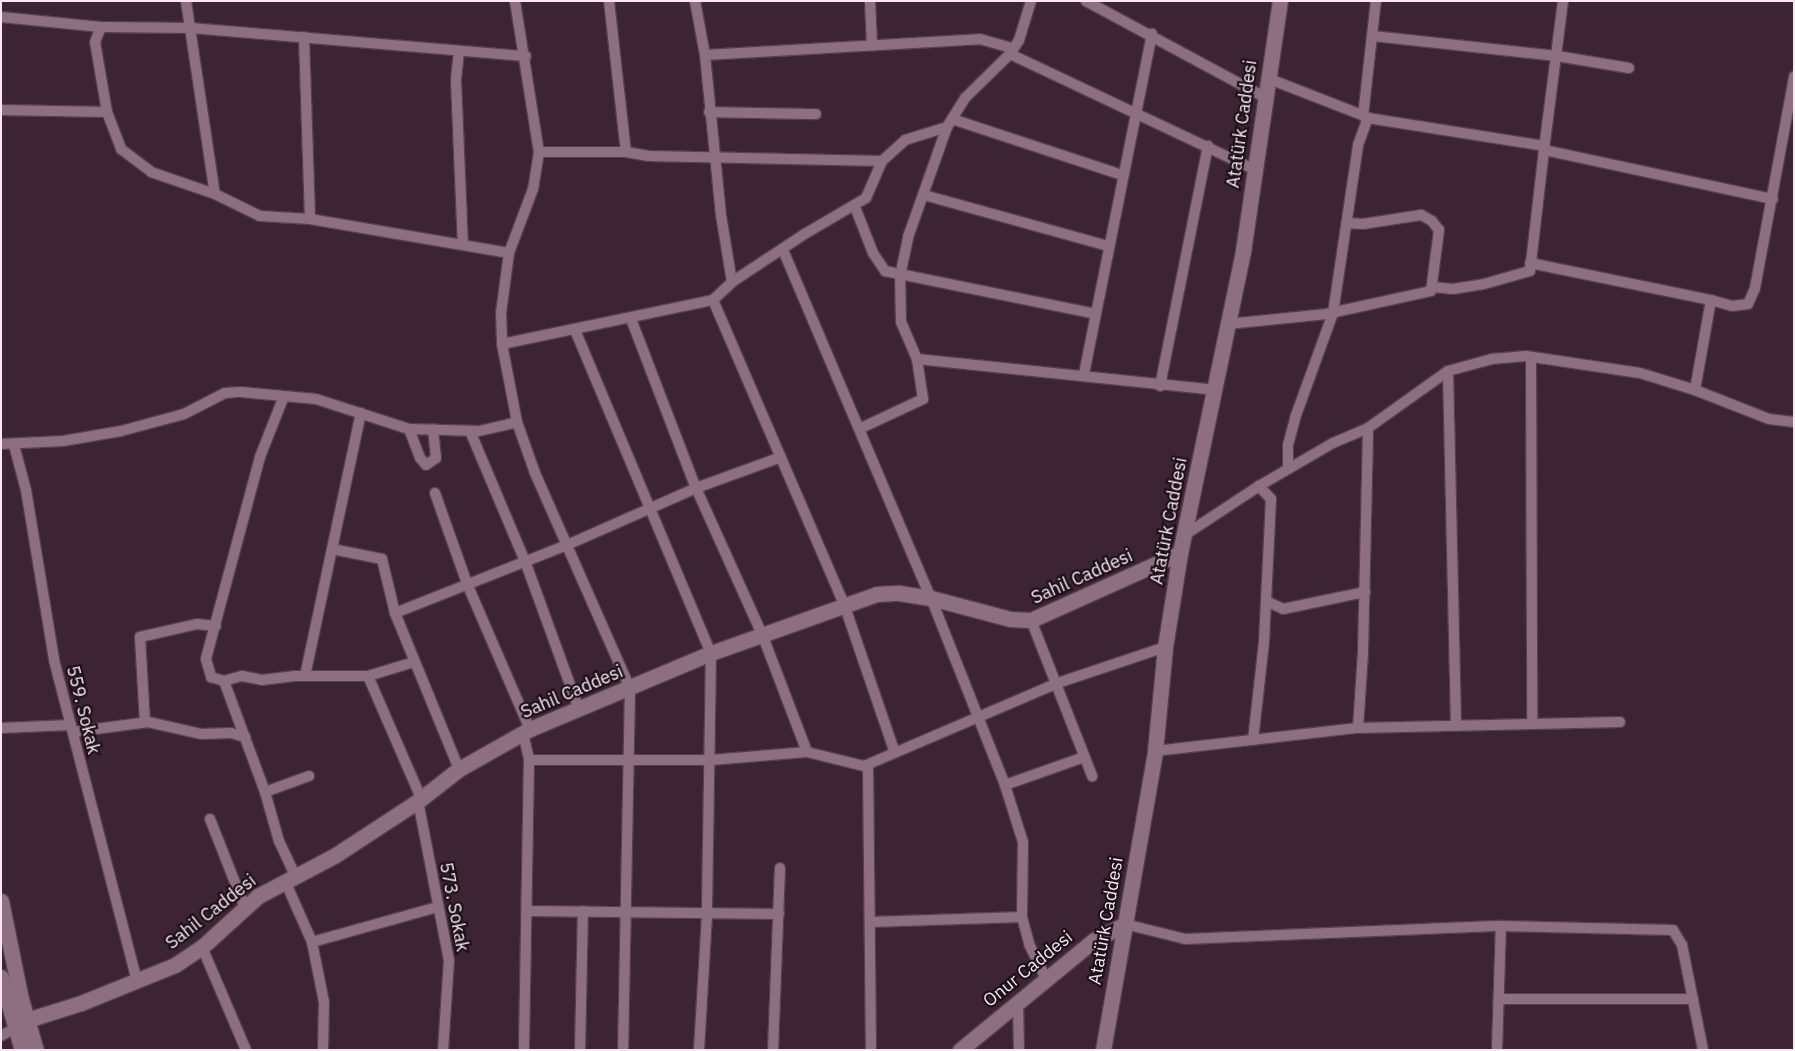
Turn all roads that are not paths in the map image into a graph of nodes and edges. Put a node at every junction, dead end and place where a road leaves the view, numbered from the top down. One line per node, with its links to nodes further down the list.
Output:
1 (186, 1): 13 (street)
2 (515, 1): 21 (street)
3 (609, 1): 37 (street)
4 (695, 1): 20 (street)
5 (870, 1): 17 (street)
6 (1031, 1): 19 (street)
7 (1086, 1): 14 (street)
8 (1280, 1): 25 (street, Atatürk Caddesi)
9 (1376, 1): 16 (street)
10 (1563, 1): 22 (street)
11 (1, 17): 12 (street)
12 (101, 26): 13 (street); 29 (street)
13 (190, 28): 15 (street); 42 (street)
14 (1152, 34): 26 (street); 28 (street)
15 (304, 36): 18 (street); 46 (street)
16 (1373, 36): 22 (street); 32 (street)
17 (872, 45): 19 (street); 20 (street)
18 (460, 51): 21 (street); 48 (street)
19 (1012, 52): 28 (street); 33 (street)
20 (704, 55): 30 (street)
21 (526, 56): 36 (street)
22 (1557, 56): 23 (street); 35 (street)
23 (1629, 68)
24 (1794, 77): 44 (street)
25 (1267, 78): 26 (street, Atatürk Caddesi); 32 (street)
26 (1264, 97): 40 (street, Atatürk Caddesi)
27 (1, 110): 29 (street)
28 (1136, 111): 34 (street); 41 (street)
29 (107, 112): 42 (street)
30 (709, 112): 31 (street); 38 (street)
31 (816, 114)
32 (1366, 117): 35 (street); 47 (street)
33 (949, 123): 39 (street); 41 (street); 43 (street)
34 (1208, 146): 40 (street); 68 (street)
35 (1544, 148): 44 (street); 52 (street)
36 (539, 152): 37 (street); 51 (street)
37 (626, 152): 38 (street)
38 (714, 156): 39 (street); 54 (street)
39 (882, 161): 45 (street)
40 (1255, 170): 61 (street, Atatürk Caddesi)
41 (1122, 175): 49 (street)
42 (215, 194): 46 (street)
43 (924, 195): 49 (street); 53 (street)
44 (1772, 199): 57 (street)
45 (855, 207): 50 (street); 53 (street)
46 (310, 219): 48 (street)
47 (1348, 223): 55 (street); 58 (street)
48 (463, 245): 51 (street)
49 (1108, 246): 59 (street)
50 (783, 250): 54 (street); 78 (street)
51 (509, 253): 63 (street)
52 (1530, 263): 55 (street); 57 (street)
53 (900, 276): 59 (street); 65 (street)
54 (732, 282): 56 (street)
55 (1433, 287): 58 (street)
56 (713, 300): 60 (street); 82 (street)
57 (1711, 300): 70 (street)
58 (1332, 312): 61 (street); 83 (street)
59 (1096, 314): 67 (street)
60 (631, 319): 62 (street); 85 (street)
61 (1228, 324): 69 (street, Atatürk Caddesi)
62 (575, 330): 63 (street); 87 (street)
63 (502, 344): 73 (street)
64 (1531, 357): 66 (street); 70 (street); 114 (street)
65 (917, 359): 67 (street); 78 (street)
66 (1448, 371): 75 (street); 115 (street)
67 (1084, 374): 68 (street)
68 (1160, 386): 69 (street)
69 (1216, 390): 88 (street, Atatürk Caddesi)
70 (1695, 390): 74 (street)
71 (284, 396): 72 (street); 81 (street); 100 (street)
72 (361, 413): 76 (street); 90 (street)
73 (517, 422): 79 (street); 89 (street)
74 (1794, 422)
75 (1368, 428): 83 (street); 94 (street)
76 (409, 429): 77 (street); 77 (street)
77 (433, 429): 79 (street)
78 (859, 429): 95 (street)
79 (470, 431): 92 (street)
80 (1, 444): 81 (street)
81 (14, 445): 118 (street, 559. Sokak)
82 (781, 457): 85 (street); 97 (street)
83 (1288, 469): 84 (street)
84 (1259, 486): 88 (street); 96 (street)
85 (696, 488): 87 (street); 101 (street)
86 (435, 493): 93 (street)
87 (650, 509): 89 (street); 103 (street)
88 (1183, 536): 91 (street, Atatürk Caddesi)
89 (567, 545): 92 (street); 109 (street)
90 (332, 549): 98 (street); 105 (street)
91 (1180, 553): 99 (street, Sahil Caddesi); 102 (street, Atatürk Caddesi)
92 (525, 561): 93 (street); 110 (street)
93 (468, 586): 98 (street); 119 (street)
94 (1365, 592): 96 (street); 117 (street)
95 (931, 598): 97 (street, Sahil Caddesi); 99 (street, Sahil Caddesi); 111 (street)
96 (1266, 602): 121 (street)
97 (845, 607): 101 (street, Sahil Caddesi); 124 (street)
98 (395, 613): 104 (street)
99 (1031, 620): 108 (street)
100 (216, 626): 107 (street); 112 (street)
101 (762, 634): 103 (street, Sahil Caddesi); 123 (street)
102 (1165, 647): 108 (street); 122 (street, Atatürk Caddesi)
103 (711, 653): 109 (street, Sahil Caddesi); 128 (street)
104 (414, 662): 106 (street); 130 (street)
105 (305, 676): 106 (street); 107 (street)
106 (368, 676): 135 (street, 573. Sokak)
107 (224, 681): 120 (street)
108 (1055, 684): 111 (street); 125 (street)
109 (630, 688): 110 (street, Sahil Caddesi); 127 (street)
110 (578, 709): 119 (street, Sahil Caddesi)
111 (977, 717): 124 (street); 133 (street)
112 (145, 722): 118 (street); 120 (street)
113 (1620, 722): 114 (street)
114 (1532, 723): 115 (street)
115 (1456, 726): 117 (street)
116 (1, 728): 118 (street)
117 (1358, 728): 121 (street)
118 (72, 729): 155 (street, 559. Sokak)
119 (527, 731): 126 (street); 130 (street, Sahil Caddesi)
120 (245, 737): 134 (street)
121 (1253, 740): 122 (street)
122 (1155, 751): 149 (street, Atatürk Caddesi)
123 (808, 752): 128 (street); 129 (street)
124 (895, 753): 129 (street)
125 (1084, 757): 132 (street); 133 (street)
126 (529, 760): 127 (street); 142 (street)
127 (626, 760): 128 (street); 144 (street)
128 (710, 760): 146 (street)
129 (868, 765): 148 (street)
130 (459, 769): 135 (street, Sahil Caddesi)
131 (310, 776): 134 (street)
132 (1092, 776)
133 (1005, 785): 147 (street)
134 (265, 792): 138 (street)
135 (420, 800): 138 (street, Sahil Caddesi); 140 (street, 573. Sokak)
136 (210, 819): 141 (street)
137 (780, 868): 145 (street)
138 (290, 878): 141 (street, Sahil Caddesi); 151 (street)
139 (1, 901): 159 (street)
140 (437, 907): 151 (street); 165 (street, 573. Sokak)
141 (245, 908): 152 (street, Sahil Caddesi)
142 (528, 911): 143 (street); 166 (street)
143 (583, 911): 144 (street); 167 (street)
144 (625, 911): 146 (street); 168 (street)
145 (778, 914): 146 (street); 170 (street)
146 (707, 915): 169 (street)
147 (1022, 917): 148 (street); 154 (street)
148 (870, 922): 171 (street)
149 (1125, 924): 150 (street); 154 (street, Onur Caddesi); 174 (street, Atatürk Caddesi)
150 (1501, 926): 156 (street); 157 (street)
151 (312, 942): 164 (street)
152 (202, 947): 155 (street, Sahil Caddesi); 163 (street)
153 (1, 977): 159 (street)
154 (1046, 979): 158 (street, Onur Caddesi)
155 (137, 980): 159 (street, Sahil Caddesi)
156 (1499, 999): 157 (street); 175 (street)
157 (1693, 999): 176 (street)
158 (1018, 1003): 172 (street, Onur Caddesi); 173 (street)
159 (21, 1024): 160 (street); 161 (street); 162 (street)
160 (1, 1036)
161 (22, 1050)
162 (36, 1050)
163 (246, 1050)
164 (324, 1050)
165 (442, 1050)
166 (524, 1050)
167 (580, 1050)
168 (623, 1050)
169 (700, 1050)
170 (773, 1050)
171 (871, 1050)
172 (960, 1050)
173 (1019, 1050)
174 (1103, 1050)
175 (1498, 1050)
176 (1703, 1050)

